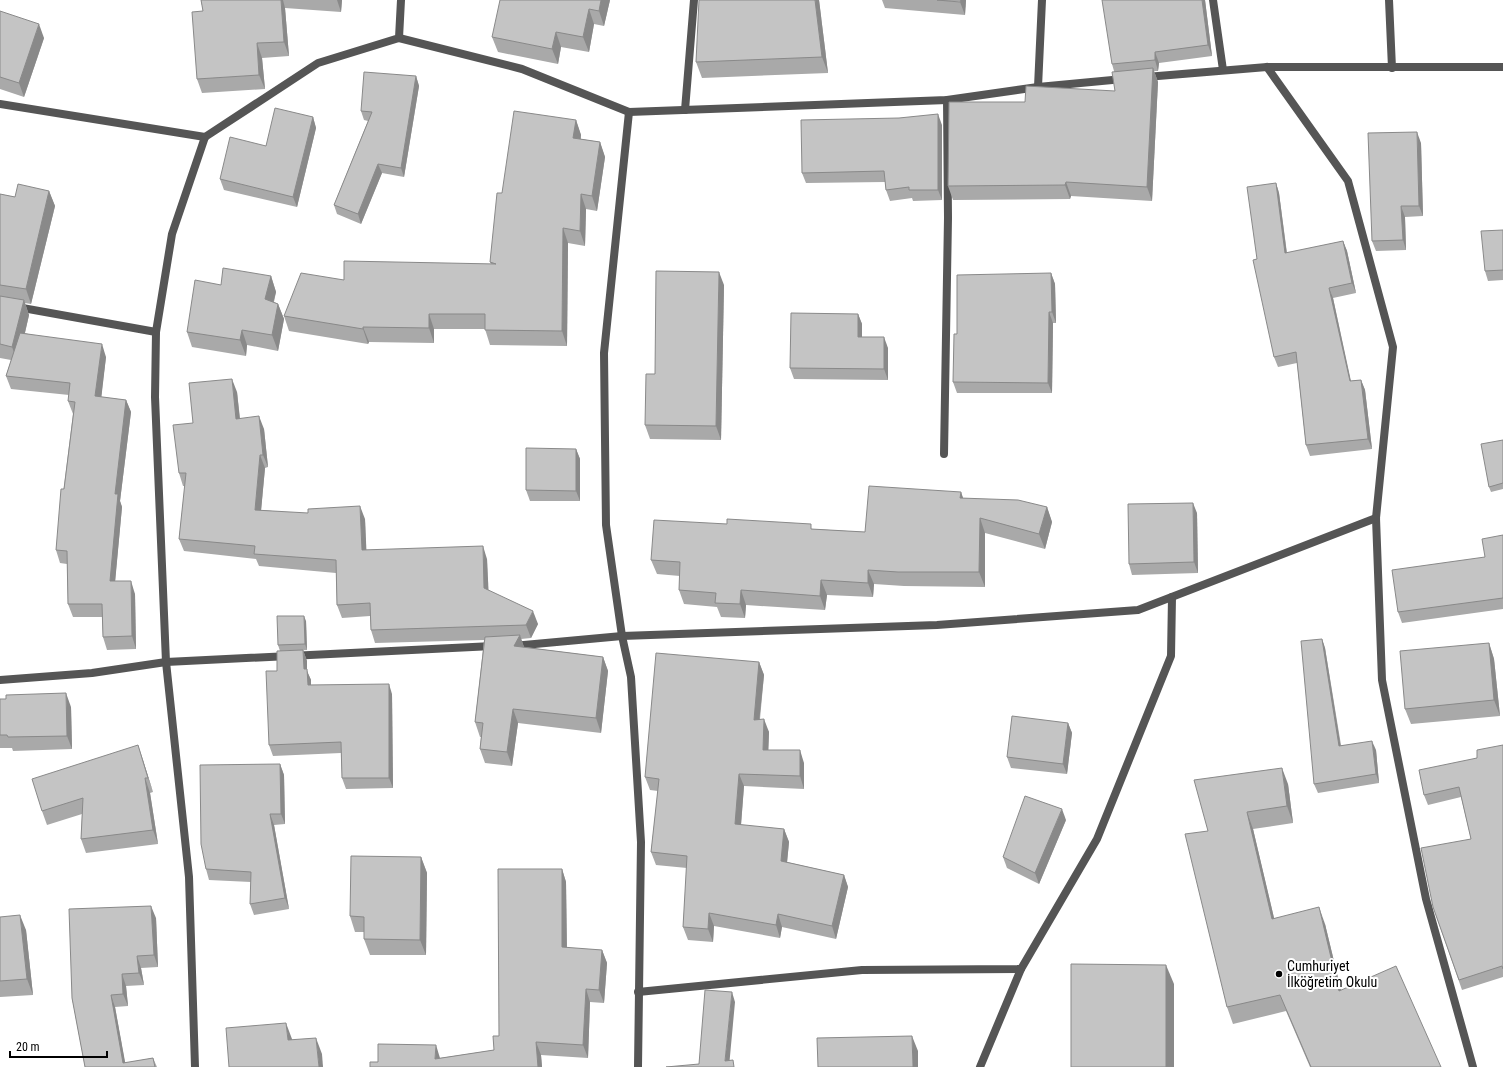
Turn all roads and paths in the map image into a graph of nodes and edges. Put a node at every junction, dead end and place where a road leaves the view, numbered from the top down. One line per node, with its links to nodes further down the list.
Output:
1 (401, 0): 6 (street)
2 (694, 0): 14 (street)
3 (1042, 0): 11 (street)
4 (1213, 0): 10 (street)
5 (1389, 0): 9 (street)
6 (399, 38): 15 (street); 16 (street)
7 (1268, 67): 9 (street); 10 (street); 20 (street)
8 (1503, 67): 9 (street)
9 (1392, 68)
10 (1223, 70): 11 (street)
11 (1038, 87): 12 (street)
12 (947, 100): 14 (street); 19 (street)
13 (0, 104): 16 (street)
14 (685, 110): 15 (street)
15 (629, 112): 22 (street)
16 (205, 137): 18 (street)
17 (0, 304): 18 (street)
18 (156, 332): 23 (street)
19 (944, 454)
20 (1376, 518): 21 (street); 30 (street)
21 (1172, 597): 22 (street); 25 (street)
22 (622, 636): 23 (street); 26 (street)
23 (166, 662): 24 (street); 27 (street)
24 (0, 680)
25 (1021, 969): 26 (street); 29 (street)
26 (638, 992): 28 (street)
27 (195, 1067)
28 (638, 1067)
29 (980, 1067)
30 (1473, 1067)

